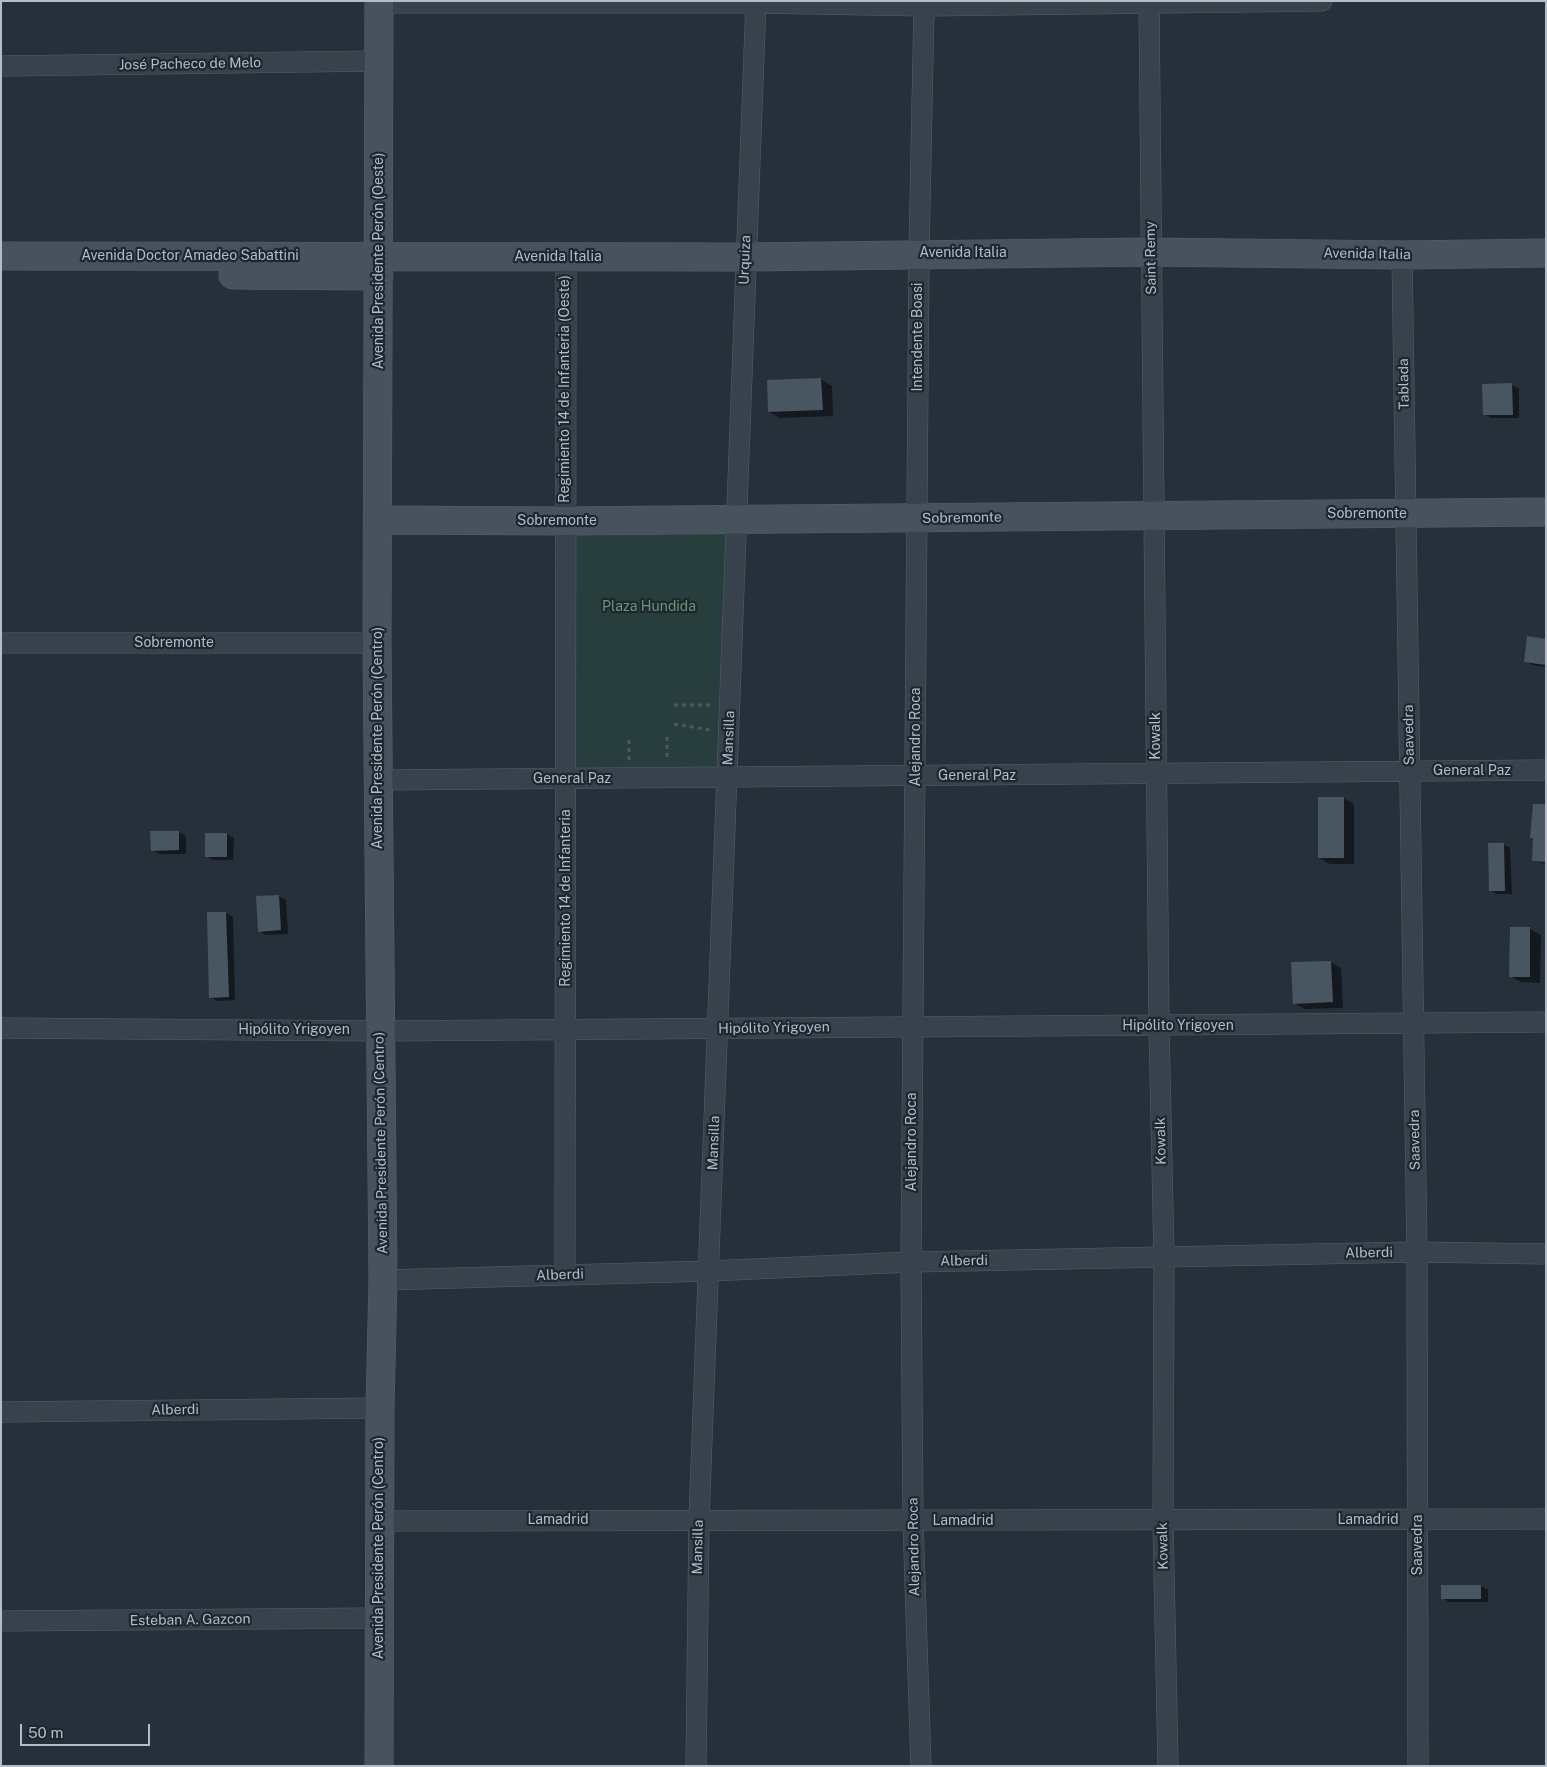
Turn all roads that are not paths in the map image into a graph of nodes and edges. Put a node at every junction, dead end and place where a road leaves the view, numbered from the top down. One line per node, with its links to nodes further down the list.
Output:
1 (1322, 1): 4 (street)
2 (379, 2): 3 (street); 6 (main road, Avenida Presidente Perón (Oeste))
3 (756, 2): 5 (street); 14 (street, Urquiza)
4 (1149, 2): 5 (street); 8 (street, Saint Remy)
5 (924, 6): 9 (street, Intendente Boasi)
6 (378, 61): 7 (street, José Pacheco de Melo); 15 (main road, Avenida Presidente Perón (Oeste))
7 (1, 66)
8 (1150, 252): 9 (main road, Avenida Italia); 11 (main road, Avenida Italia); 19 (street, Saint Remy)
9 (919, 254): 14 (main road, Avenida Italia); 20 (street, Intendente Boasi)
10 (1546, 254): 11 (main road, Avenida Italia)
11 (1402, 255): 18 (street, Tablada)
12 (1, 256): 15 (main road, Avenida Doctor Amadeo Sabattini)
13 (566, 257): 14 (main road, Avenida Italia); 15 (main road, Avenida Italia); 23 (street, Regimiento 14 de Infanteria (Oeste))
14 (745, 257): 22 (street, Urquiza)
15 (379, 266): 16 (main road, Avenida Doctor Amadeo Sabattini); 21 (main road, Avenida Presidente Perón (Oeste))
16 (1, 272)
17 (1546, 512): 18 (main road, Sobremonte)
18 (1407, 514): 19 (main road, Sobremonte); 27 (street, Saavedra)
19 (1155, 516): 20 (main road, Sobremonte); 28 (street, Kowalk)
20 (918, 518): 22 (main road, Sobremonte); 30 (street, Alejandro Roca)
21 (378, 520): 23 (main road, Sobremonte); 25 (main road, Avenida Presidente Perón (Centro))
22 (738, 520): 23 (main road, Sobremonte); 29 (street, Mansilla)
23 (564, 521): 31 (street, Regimiento 14 de Infanteria)
24 (1, 643): 25 (street, Sobremonte)
25 (377, 643): 32 (main road, Avenida Presidente Perón (Centro))
26 (1546, 770): 27 (street, General Paz)
27 (1410, 771): 28 (street, General Paz); 34 (street, Saavedra)
28 (1156, 775): 30 (street, General Paz); 36 (street, Kowalk)
29 (728, 777): 30 (street, General Paz); 31 (street, General Paz); 39 (street, Mansilla)
30 (916, 777): 35 (street, Alejandro Roca)
31 (566, 779): 32 (street, General Paz); 38 (street, Regimiento 14 de Infanteria)
32 (378, 780): 40 (main road, Avenida Presidente Perón (Centro))
33 (1546, 1022): 34 (street, Hipólito Yrigoyen)
34 (1412, 1024): 36 (street, Hipólito Yrigoyen); 41 (street, Saavedra)
35 (912, 1026): 36 (street, Hipólito Yrigoyen); 39 (street, Hipólito Yrigoyen); 44 (street, Alejandro Roca)
36 (1159, 1026): 43 (street, Kowalk)
37 (1, 1028): 40 (street, Hipólito Yrigoyen)
38 (565, 1029): 39 (street, Hipólito Yrigoyen); 40 (street, Hipólito Yrigoyen); 46 (street, Regimiento 14 de Infanteria)
39 (718, 1029): 45 (street, Mansilla)
40 (380, 1031): 47 (main road, Avenida Presidente Perón (Centro))
41 (1417, 1252): 42 (street, Alberdi); 43 (street, Alberdi); 52 (street, Saavedra)
42 (1546, 1254)
43 (1164, 1257): 44 (street, Alberdi); 55 (street, Kowalk)
44 (911, 1262): 45 (street, Alberdi); 54 (street, Alejandro Roca)
45 (709, 1271): 46 (street, Alberdi); 50 (street, Mansilla)
46 (565, 1275): 47 (street, Alberdi)
47 (383, 1280): 48 (main road, Avenida Presidente Perón (Centro))
48 (380, 1408): 49 (street, Alberdi); 53 (main road, Avenida Presidente Perón (Centro))
49 (1, 1412)
50 (698, 1519): 53 (street, Lamadrid); 54 (street, Lamadrid); 59 (street, Mansilla)
51 (1546, 1519): 52 (street, Lamadrid)
52 (1418, 1520): 55 (street, Lamadrid); 62 (street, Saavedra)
53 (380, 1521): 56 (main road, Avenida Presidente Perón (Centro))
54 (913, 1521): 55 (street, Lamadrid); 60 (street, Alejandro Roca)
55 (1163, 1521): 61 (street, Kowalk)
56 (379, 1618): 57 (street, Esteban A. Gazcon); 58 (main road, Avenida Presidente Perón (Centro))
57 (1, 1621)
58 (379, 1766)
59 (696, 1766)
60 (921, 1766)
61 (1168, 1766)
62 (1418, 1766)

